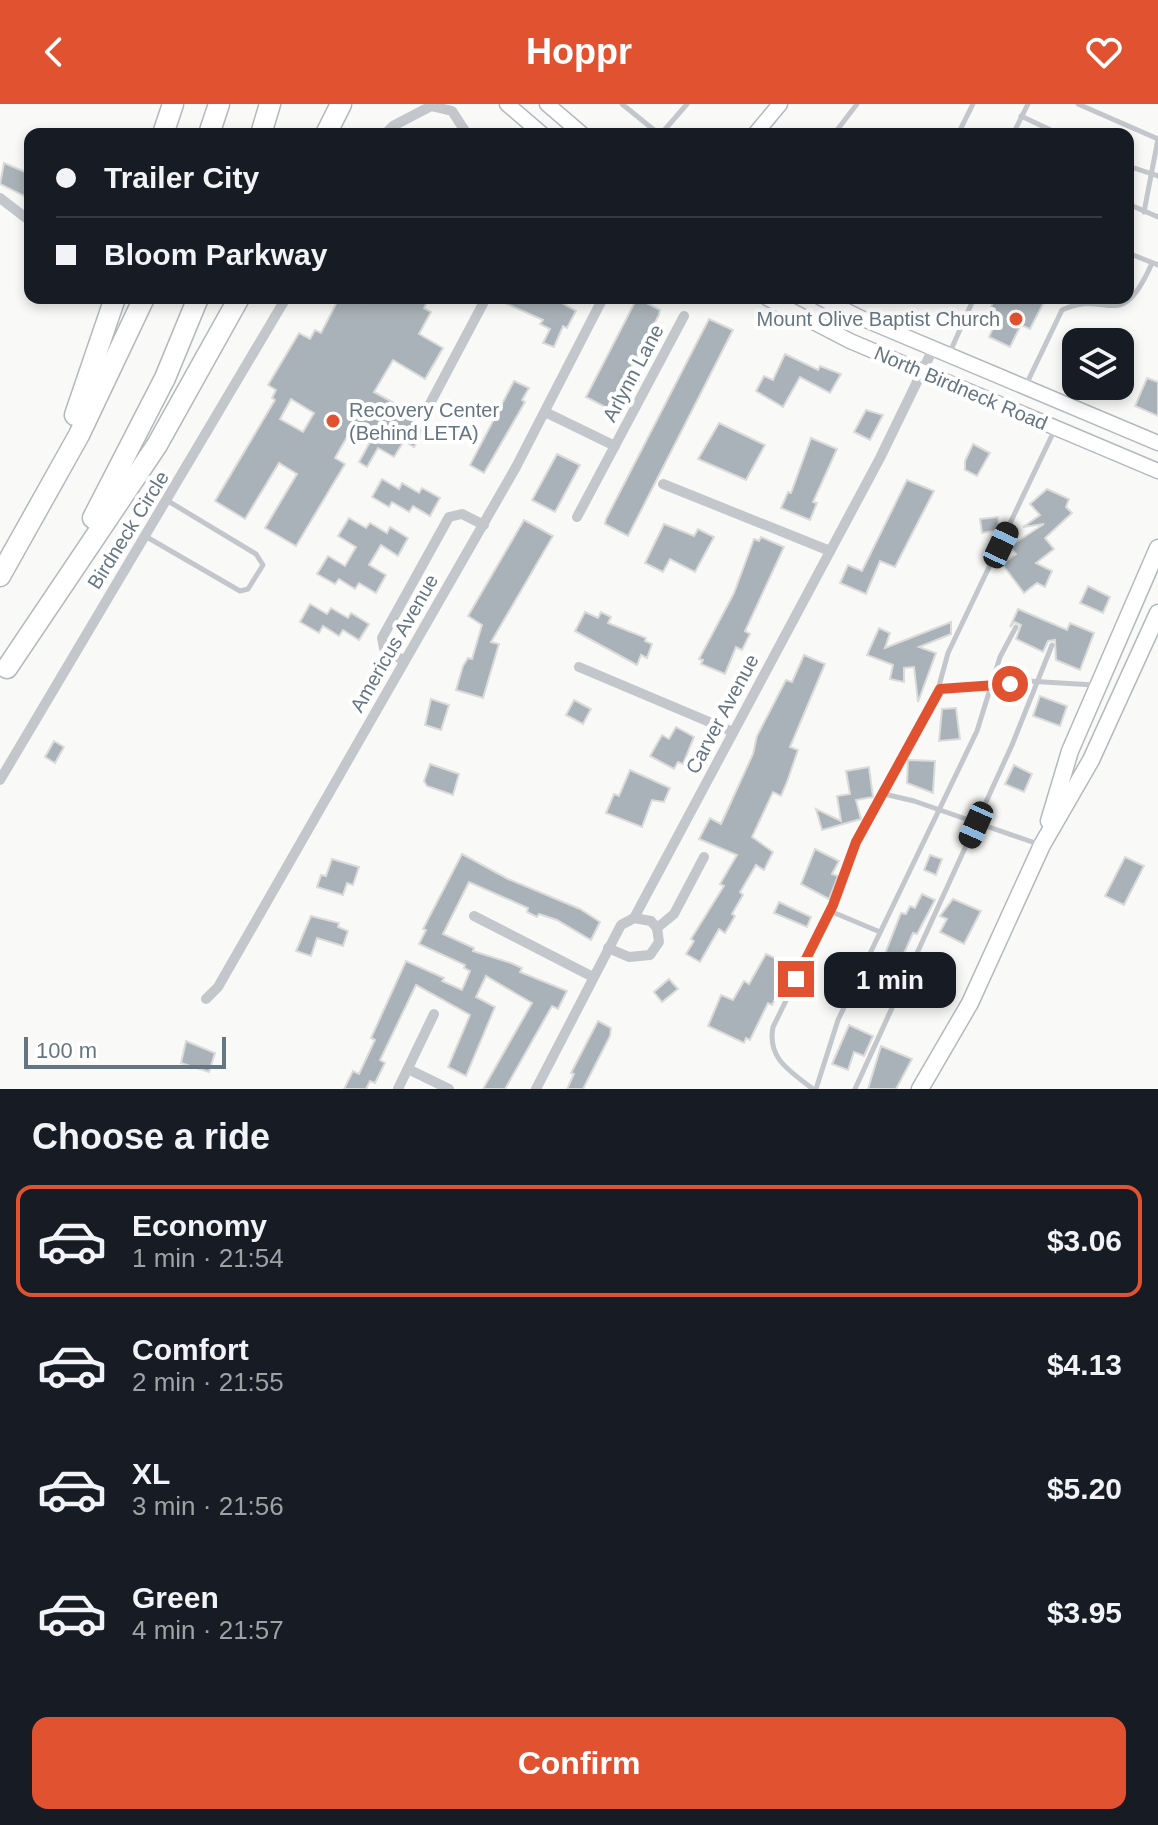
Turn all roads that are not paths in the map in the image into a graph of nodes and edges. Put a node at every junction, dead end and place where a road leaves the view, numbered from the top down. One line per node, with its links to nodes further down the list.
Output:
1 (173, 104): 15 (highway)
2 (219, 104): 16 (highway)
3 (270, 104): 17 (highway)
4 (341, 104): 18 (highway)
5 (507, 104): 21 (main road)
6 (547, 104): 22 (main road)
7 (622, 104): 23 (lane)
8 (687, 104): 24 (lane)
9 (857, 104): 26 (lane)
10 (973, 104): 27 (lane)
11 (1028, 104): 14 (lane)
12 (1078, 104): 30 (lane)
13 (777, 105): 25 (main road)
14 (1021, 116): 28 (lane); 29 (lane)
15 (165, 128)
16 (211, 128)
17 (263, 128)
18 (329, 128)
19 (391, 128): 20 (street)
20 (463, 128)
21 (535, 128)
22 (575, 128)
23 (652, 128)
24 (665, 128)
25 (760, 128)
26 (839, 128)
27 (961, 128)
28 (1016, 128)
29 (1046, 128)
30 (1133, 128)
31 (1134, 128): 32 (lane)
32 (1158, 139): 34 (lane)
33 (1134, 168): 34 (lane)
34 (1156, 176): 37 (lane)
35 (0, 198): 38 (street)
36 (1134, 207): 37 (lane)
37 (1144, 212): 39 (lane)
38 (24, 216)
39 (1158, 217)
40 (1134, 255): 41 (lane)
41 (1155, 264): 42 (lane)
42 (1134, 296)
43 (113, 304): 70 (highway)
44 (141, 304): 70 (highway)
45 (196, 304): 81 (highway)
46 (236, 304): 81 (highway)
47 (282, 304): 68 (street, Birdneck Circle)
48 (483, 304): 62 (street)
49 (600, 304): 61 (street, Americus Avenue)
50 (779, 304): 59 (main road, North Birdneck Road)
51 (834, 304): 57 (main road, North Birdneck Road)
52 (971, 304): 58 (lane)
53 (1080, 304): 60 (lane)
54 (1091, 304): 55 (lane)
55 (1120, 304)
56 (684, 316): 65 (street, Arlynn Lane)
57 (933, 349): 58 (main road, North Birdneck Road); 59 (street, Carver Avenue)
58 (948, 356): 60 (main road, North Birdneck Road)
59 (922, 373): 63 (main road, North Birdneck Road); 74 (street, Carver Avenue)
60 (1024, 388): 64 (main road, North Birdneck Road)
61 (545, 412): 65 (street, Arlynn Lane); 71 (street, Americus Avenue)
62 (424, 415)
63 (1055, 428): 66 (main road, North Birdneck Road); 85 (lane)
64 (1158, 443)
65 (615, 446): 69 (street, Arlynn Lane)
66 (1158, 471)
67 (663, 484): 74 (street)
68 (167, 500): 72 (street, Birdneck Circle); 72 (lane)
69 (577, 517)
70 (33, 518): 75 (highway)
71 (484, 525): 79 (street, Americus Avenue); 79 (street)
72 (144, 536): 87 (street, Birdneck Circle)
73 (1158, 548): 84 (main road)
74 (830, 551): 86 (street, Carver Avenue)
75 (0, 576)
76 (1158, 613): 91 (main road)
77 (1016, 627): 83 (lane)
78 (1052, 645): 82 (lane)
79 (404, 661): 100 (street, Americus Avenue)
80 (579, 667): 86 (street)
81 (3, 674)
82 (1038, 681): 83 (lane); 84 (lane); 90 (lane)
83 (993, 686): 85 (lane); 89 (lane)
84 (1097, 686): 91 (main road)
85 (940, 689): 88 (lane)
86 (733, 732): 95 (street, Carver Avenue)
87 (0, 780)
88 (884, 794): 89 (lane); 93 (lane)
89 (941, 810): 90 (lane); 97 (lane)
90 (976, 825): 91 (lane); 107 (lane)
91 (1042, 845): 108 (main road)
92 (704, 857): 96 (street)
93 (830, 911): 97 (lane); 106 (lane)
94 (474, 916): 99 (street)
95 (634, 918): 96 (street); 98 (street, Carver Avenue)
96 (657, 928): 98 (street)
97 (880, 932): 106 (lane)
98 (608, 948): 99 (street, Carver Avenue)
99 (593, 977): 105 (street, Carver Avenue)
100 (206, 999)
101 (434, 1014): 102 (street)
102 (408, 1069): 103 (street); 104 (street)
103 (398, 1089)
104 (449, 1089)
105 (536, 1089)
106 (814, 1089)
107 (855, 1089)
108 (920, 1089)

